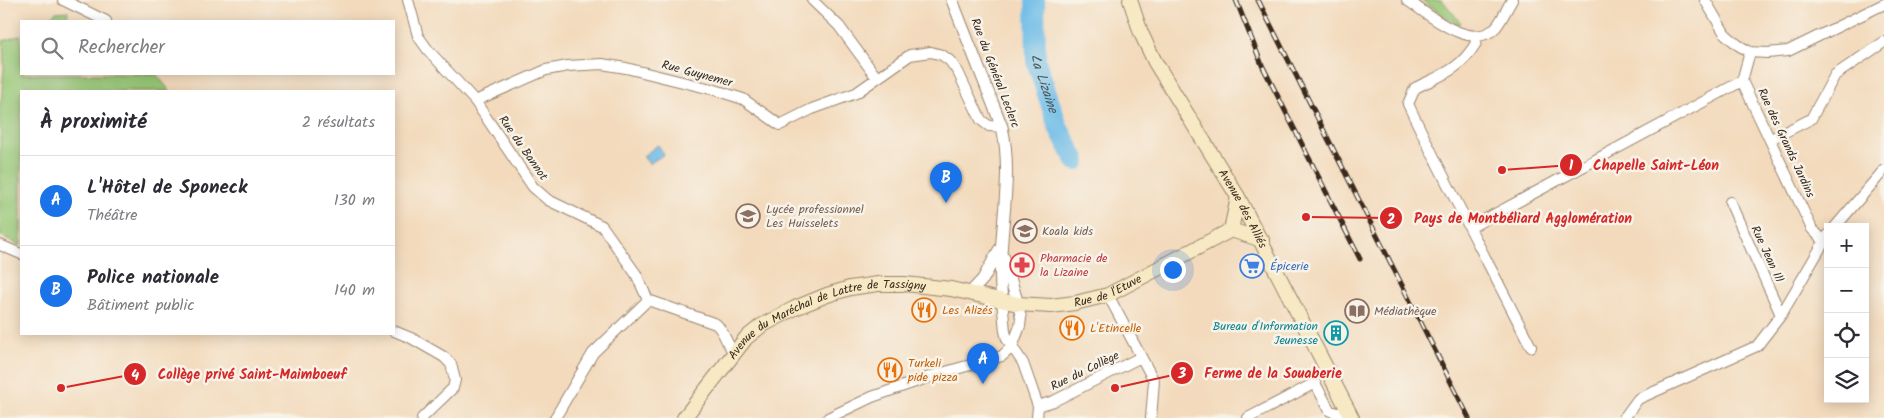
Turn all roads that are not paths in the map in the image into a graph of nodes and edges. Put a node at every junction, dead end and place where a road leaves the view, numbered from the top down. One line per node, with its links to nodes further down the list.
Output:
1 (63, 0): 10 (street)
2 (408, 0): 16 (street, Rue du Bannot)
3 (812, 0): 14 (street)
4 (952, 0): 17 (street, Rue du Général Leclerc)
5 (1130, 0): 20 (main road, Avenue des Alliés)
6 (1407, 0): 11 (street)
7 (1512, 0): 11 (street)
8 (1705, 0): 13 (street)
9 (1884, 4): 13 (street)
10 (104, 20)
11 (1475, 37): 23 (street)
12 (1884, 42): 18 (street)
13 (1750, 52): 15 (street, Rue des Grands Jardins)
14 (877, 78): 16 (street, Rue Guynemer); 17 (street, Rue Guynemer)
15 (1742, 81): 18 (street, Rue des Grands Jardins); 23 (street)
16 (474, 101): 33 (street, Rue du Bannot)
17 (1002, 127): 29 (street, Rue du Général Leclerc)
18 (1771, 139): 25 (street, Rue des Grands Jardins)
19 (1884, 170): 22 (street)
20 (1238, 197): 24 (main road); 26 (main road, Avenue des Alliés)
21 (1730, 202): 36 (street, Rue Jean Ill)
22 (1838, 223)
23 (1471, 227): 39 (street)
24 (1231, 230): 26 (main road); 32 (main road, Rue de l'Etuve)
25 (1824, 236)
26 (1262, 240): 43 (main road, Avenue des Alliés)
27 (1824, 241): 36 (street, Rue des Grands Jardins)
28 (0, 245): 30 (street)
29 (1001, 246): 31 (street, Rue du Général Leclerc); 34 (street, Rue du Général Leclerc); 35 (street, Rue du Général Leclerc)
30 (20, 254)
31 (970, 293): 34 (main road, Avenue du Maréchal de Lattre de Tassigny); 40 (main road, Avenue du Maréchal de Lattre de Tassigny)
32 (1108, 295): 35 (main road, Rue de l'Etuve); 41 (street)
33 (648, 300): 40 (street); 45 (street)
34 (1002, 300): 35 (main road, Rue de l'Etuve); 38 (street, Rue du Général Leclerc)
35 (1018, 304): 38 (street, Rue du Général Leclerc)
36 (1781, 316): 51 (street, Rue des Grands Jardins)
37 (395, 331): 44 (street)
38 (1012, 347): 42 (street, Rue du Général Leclerc); 47 (street)
39 (1531, 347)
40 (734, 352): 46 (main road, Avenue du Maréchal de Lattre de Tassigny)
41 (1141, 357): 42 (street, Rue du Collège); 49 (street)
42 (1038, 406): 48 (street, Rue du Général Leclerc)
43 (1351, 417): 50 (street)
44 (422, 418)
45 (555, 418)
46 (684, 418)
47 (828, 418)
48 (1037, 418)
49 (1150, 418)
50 (1248, 418)
51 (1624, 418)

